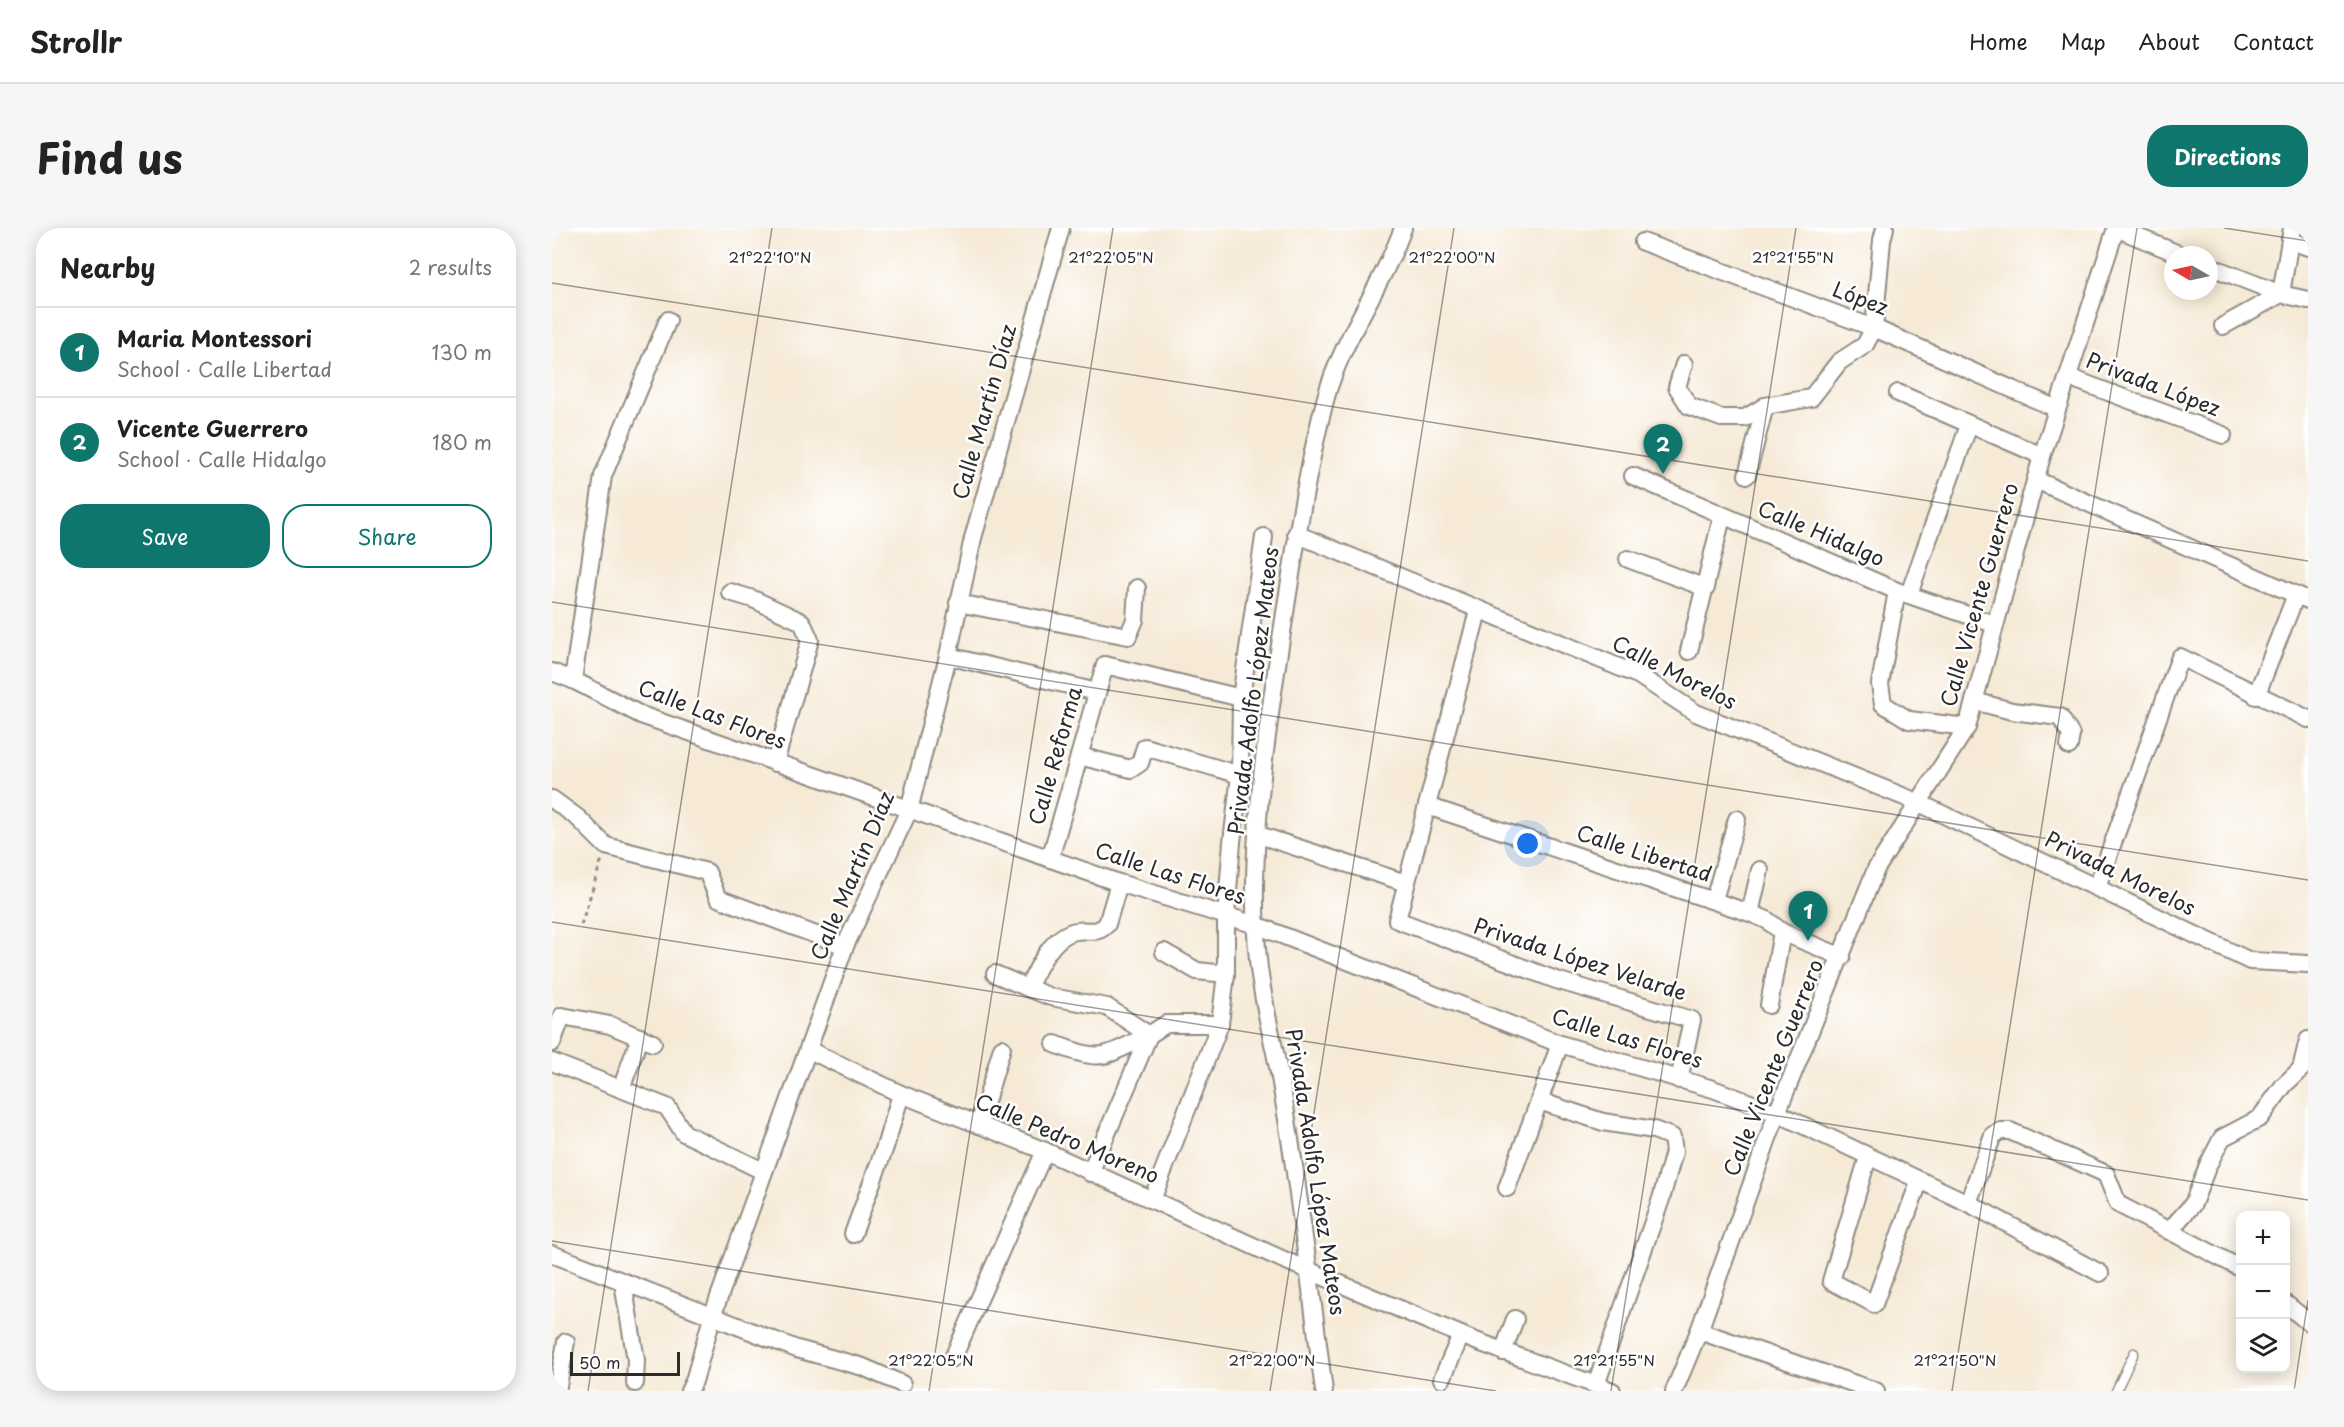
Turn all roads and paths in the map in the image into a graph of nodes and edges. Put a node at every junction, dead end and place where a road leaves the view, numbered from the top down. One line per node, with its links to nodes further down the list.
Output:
1 (1060, 228): 35 (street, Calle Martín Díaz)
2 (1403, 228): 27 (street, Privada Adolfo López Mateos)
3 (1885, 228): 14 (street)
4 (2116, 228): 8 (street); 16 (street, Calle Vicente Guerrero)
5 (2291, 235): 7 (street); 10 (street)
6 (1643, 242): 14 (street, López)
7 (2308, 247)
8 (2164, 248)
9 (2218, 270): 10 (street)
10 (2281, 294): 11 (street); 13 (street)
11 (2308, 300)
12 (668, 320): 41 (street)
13 (2223, 326)
14 (1874, 328): 18 (street); 19 (street, López)
15 (1684, 364): 18 (street)
16 (2068, 377): 19 (street, Calle Vicente Guerrero); 21 (street, Privada López)
17 (1898, 393): 20 (street)
18 (1765, 406): 23 (street)
19 (2057, 409): 22 (street, Calle Vicente Guerrero)
20 (1969, 425): 22 (street); 33 (street)
21 (2223, 435)
22 (2042, 456): 25 (street, Calle Vicente Guerrero)
23 (1747, 475)
24 (1633, 476): 26 (street, Calle Hidalgo)
25 (2036, 480): 34 (street); 37 (street, Calle Vicente Guerrero)
26 (1722, 517): 31 (street); 33 (street, Calle Hidalgo)
27 (1296, 534): 36 (street, Calle Morelos); 57 (street, Privada Adolfo López Mateos)
28 (1264, 537): 44 (street)
29 (1629, 560): 31 (street)
30 (1137, 588): 35 (street)
31 (1706, 588): 38 (street)
32 (730, 592): 50 (street)
33 (1903, 593): 37 (street, Calle Hidalgo); 47 (street)
34 (2302, 597): 43 (street)
35 (958, 603): 39 (street, Calle Martín Díaz)
36 (1478, 611): 53 (street, Calle Morelos); 54 (street)
37 (1994, 624): 45 (street, Calle Vicente Guerrero)
38 (1689, 651)
39 (948, 656): 42 (street); 55 (street, Calle Martín Díaz)
40 (552, 672): 41 (street, Calle Las Flores)
41 (573, 680): 50 (street, Calle Las Flores)
42 (1097, 692): 44 (street, Calle Reforma); 49 (street, Calle Reforma)
43 (2256, 696): 46 (street); 63 (street)
44 (1241, 698): 51 (street)
45 (1974, 701): 47 (street, Calle Vicente Guerrero); 48 (street)
46 (2308, 719)
47 (1967, 726): 53 (street, Calle Vicente Guerrero)
48 (2069, 746)
49 (1079, 756): 51 (street); 59 (street, Calle Reforma)
50 (775, 763): 55 (street, Calle Las Flores)
51 (1240, 775): 66 (street)
52 (552, 799): 58 (street)
53 (1917, 802): 63 (street, Privada Morelos); 72 (street, Calle Vicente Guerrero)
54 (1427, 806): 61 (street); 64 (street, Calle Libertad)
55 (909, 810): 59 (street, Calle Las Flores); 70 (street, Calle Martín Díaz)
56 (1737, 819): 64 (street)
57 (1259, 835): 61 (street); 67 (street, Privada Adolfo López Mateos)
58 (606, 846): 68 (path); 70 (street)
59 (1050, 859): 62 (street, Calle Las Flores)
60 (1760, 870): 65 (street)
61 (1406, 882): 88 (street, Privada López Velarde)
62 (1119, 883): 66 (street, Calle Las Flores); 76 (street)
63 (2097, 887): 73 (street, Privada Morelos)
64 (1714, 900): 65 (street, Calle Libertad)
65 (1750, 913): 69 (street, Calle Libertad)
66 (1228, 916): 67 (street, Calle Las Flores); 75 (street)
67 (1252, 924): 83 (street, Calle Las Flores); 106 (street, Privada Adolfo López Mateos)
68 (581, 925)
69 (1782, 932): 72 (street, Calle Libertad); 77 (street)
70 (845, 946): 85 (street, Calle Martín Díaz)
71 (1164, 952): 75 (street)
72 (1842, 957): 92 (street, Calle Vicente Guerrero)
73 (2308, 964)
74 (995, 974): 76 (street)
75 (1226, 974): 78 (street)
76 (1028, 988): 79 (street)
77 (1769, 1005)
78 (1220, 1024): 79 (street); 100 (street)
79 (1149, 1035): 82 (street); 97 (street)
80 (2308, 1040): 87 (street)
81 (552, 1043): 89 (street)
82 (1055, 1044)
83 (1560, 1044): 88 (street, Calle Las Flores); 91 (street)
84 (1002, 1048): 93 (street)
85 (809, 1050): 90 (street, Calle Pedro Moreno); 96 (street, Calle Martín Díaz)
86 (552, 1062): 89 (street)
87 (2304, 1070): 102 (street)
88 (1679, 1080): 92 (street, Calle Las Flores)
89 (621, 1089): 96 (street)
90 (901, 1094): 93 (street, Calle Pedro Moreno); 103 (street)
91 (1539, 1101): 99 (street); 122 (street)
92 (1777, 1113): 95 (street, Calle Las Flores); 113 (street, Calle Vicente Guerrero)
93 (979, 1125): 94 (street, Calle Pedro Moreno)
94 (1046, 1151): 97 (street, Calle Pedro Moreno); 118 (street)
95 (1868, 1157): 98 (street, Calle Las Flores); 98 (street)
96 (763, 1171): 110 (street, Calle Martín Díaz)
97 (1090, 1173): 100 (street, Calle Pedro Moreno)
98 (1919, 1182): 101 (street, Calle Las Flores)
99 (1507, 1188)
100 (1152, 1200): 106 (street, Calle Pedro Moreno)
101 (1968, 1203): 102 (street); 107 (street, Calle Las Flores)
102 (2169, 1231): 105 (street)
103 (853, 1234)
104 (552, 1254): 108 (street)
105 (2236, 1265)
106 (1307, 1267): 114 (street, Calle Pedro Moreno); 126 (street, Privada Adolfo López Mateos)
107 (2100, 1273)
108 (623, 1283): 110 (street); 121 (street)
109 (2290, 1307): 112 (street)
110 (713, 1314): 120 (street); 125 (street, Calle Martín Díaz)
111 (1515, 1319): 116 (street)
112 (2308, 1322)
113 (1699, 1331): 127 (street, Calle Vicente Guerrero); 128 (street)
114 (1461, 1335): 116 (street, Calle Pedro Moreno); 119 (street)
115 (567, 1342): 123 (street)
116 (1503, 1352): 122 (street, Calle Pedro Moreno)
117 (2134, 1353): 129 (lane)
118 (953, 1358)
119 (1442, 1379)
120 (902, 1384)
121 (634, 1387): 124 (street)
122 (1596, 1387)
123 (557, 1391)
124 (650, 1391)
125 (688, 1391)
126 (1324, 1391)
127 (1674, 1391)
128 (1876, 1391)
129 (2116, 1391)

